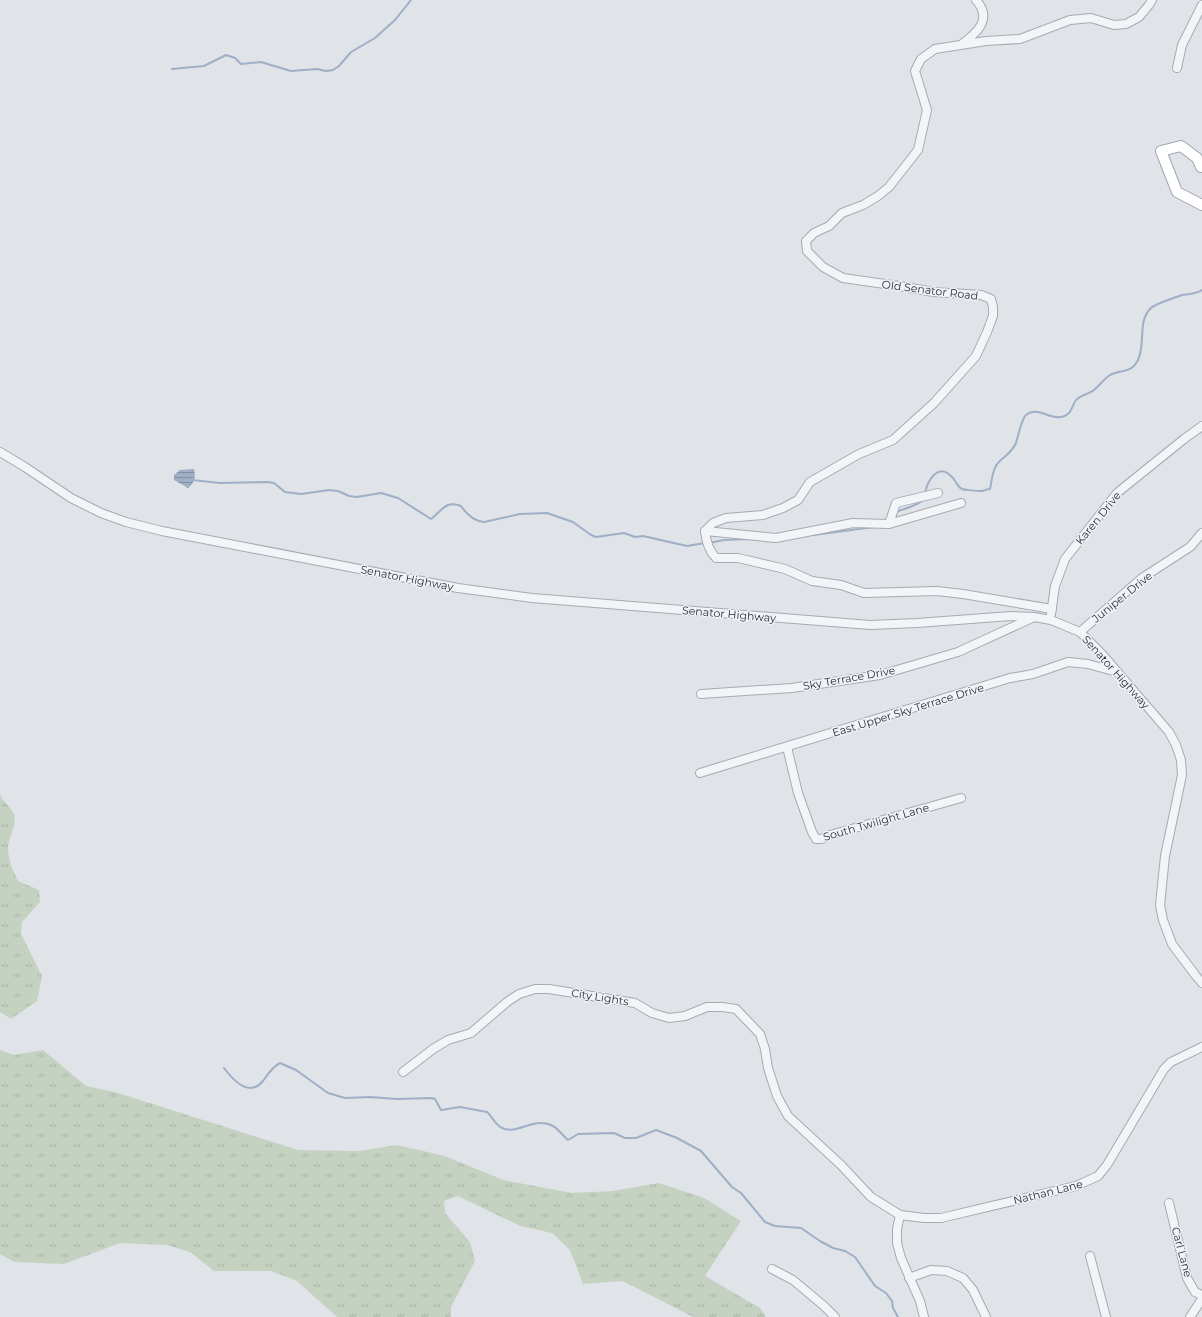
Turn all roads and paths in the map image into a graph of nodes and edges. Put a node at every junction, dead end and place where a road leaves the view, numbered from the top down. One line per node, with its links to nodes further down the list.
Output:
1 (976, 0): 4 (street)
2 (1152, 0): 4 (street, Old Senator Road)
3 (1202, 5): 5 (street)
4 (960, 45): 13 (street, Old Senator Road)
5 (1177, 68)
6 (1202, 164): 7 (main road)
7 (1202, 205)
8 (1202, 426): 15 (street, Karen Drive)
9 (0, 452): 16 (street, Senator Highway)
10 (938, 493): 12 (street)
11 (961, 503): 12 (street)
12 (889, 524): 13 (street)
13 (705, 531): 15 (street)
14 (1202, 533): 18 (street, Juniper Drive)
15 (1052, 609): 17 (street, Karen Drive)
16 (1034, 617): 17 (street, Senator Highway); 20 (street, Sky Terrace Drive)
17 (1051, 620): 18 (street, Senator Highway)
18 (1080, 632): 19 (street, Senator Highway)
19 (1117, 672): 21 (street, East Upper Sky Terrace Drive); 24 (street, Senator Highway)
20 (702, 694)
21 (787, 747): 22 (street, East Upper Sky Terrace Drive); 23 (street, South Twilight Lane)
22 (700, 773)
23 (961, 798)
24 (1202, 983)
25 (1202, 1047): 28 (street, Nathan Lane)
26 (403, 1072): 28 (street, City Lights)
27 (1169, 1204): 32 (street, Carl Lane)
28 (900, 1215): 31 (street)
29 (1090, 1256): 37 (street)
30 (772, 1269): 34 (street)
31 (909, 1278): 35 (street); 36 (street)
32 (1202, 1295)
33 (1202, 1299): 38 (street)
34 (835, 1317)
35 (924, 1317)
36 (986, 1317)
37 (1106, 1317)
38 (1190, 1317)

